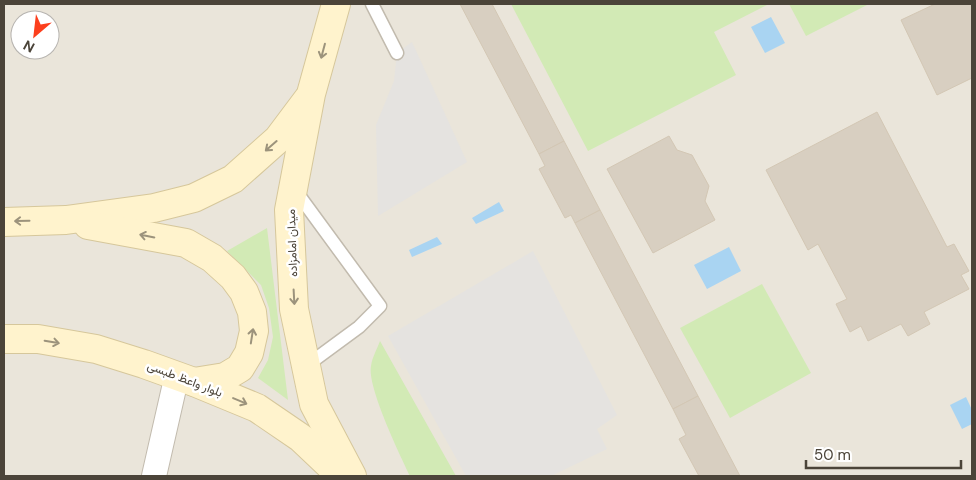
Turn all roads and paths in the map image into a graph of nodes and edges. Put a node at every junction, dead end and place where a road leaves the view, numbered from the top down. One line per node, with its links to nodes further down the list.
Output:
1 (336, 4): 4 (main road, میدان امامزاده, one-way to 4)
2 (372, 4): 3 (lane)
3 (397, 52)
4 (312, 94): 5 (main road, میدان امامزاده); 6 (main road, one-way to 6)
5 (294, 188): 9 (main road, میدان امامزاده, one-way to 9); 9 (lane)
6 (66, 220): 7 (main road, one-way to 7); 10 (main road, one-way to 6)
7 (4, 222)
8 (4, 339): 10 (main road, بلوار واعظ طبسی, one-way to 10)
9 (306, 366): 13 (main road, میدان امامزاده)
10 (185, 379): 11 (street); 12 (main road, بلوار واعظ طبسی, one-way to 12)
11 (154, 476)
12 (341, 476)
13 (352, 476)

